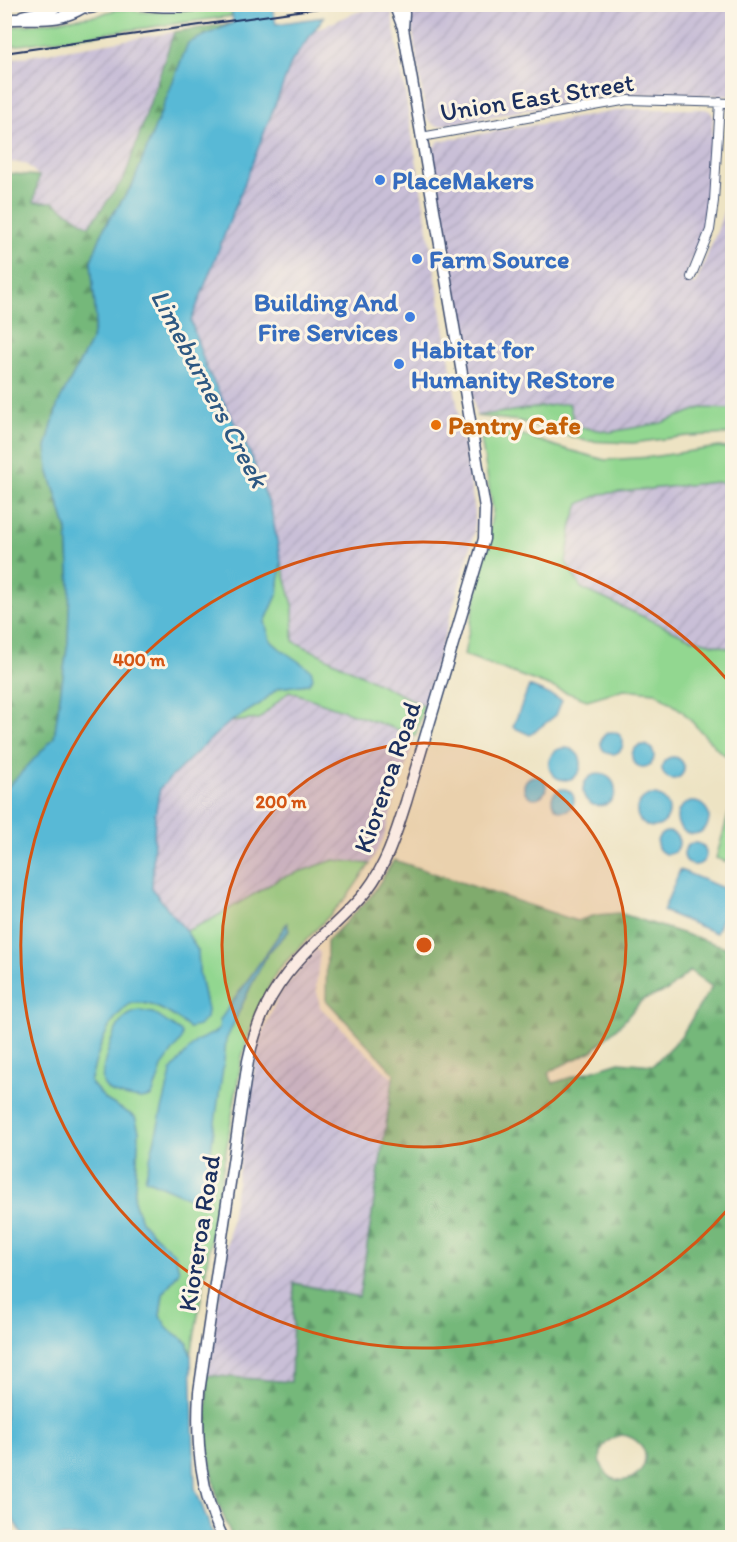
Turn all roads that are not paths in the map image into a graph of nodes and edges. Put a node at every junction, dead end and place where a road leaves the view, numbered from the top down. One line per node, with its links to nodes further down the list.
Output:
1 (62, 4): 8 (main road)
2 (99, 4): 7 (main road)
3 (141, 4): 6 (main road)
4 (394, 4): 9 (main road, Kioreroa Road)
5 (403, 4): 9 (main road, Kioreroa Road)
6 (207, 5)
7 (82, 6): 8 (main road)
8 (10, 19)
9 (403, 28): 12 (main road, Kioreroa Road)
10 (720, 102): 11 (street, Union East Street); 12 (street, Union East Street); 13 (street)
11 (732, 103)
12 (421, 137): 14 (main road, Kioreroa Road)
13 (691, 278)
14 (223, 1538)

